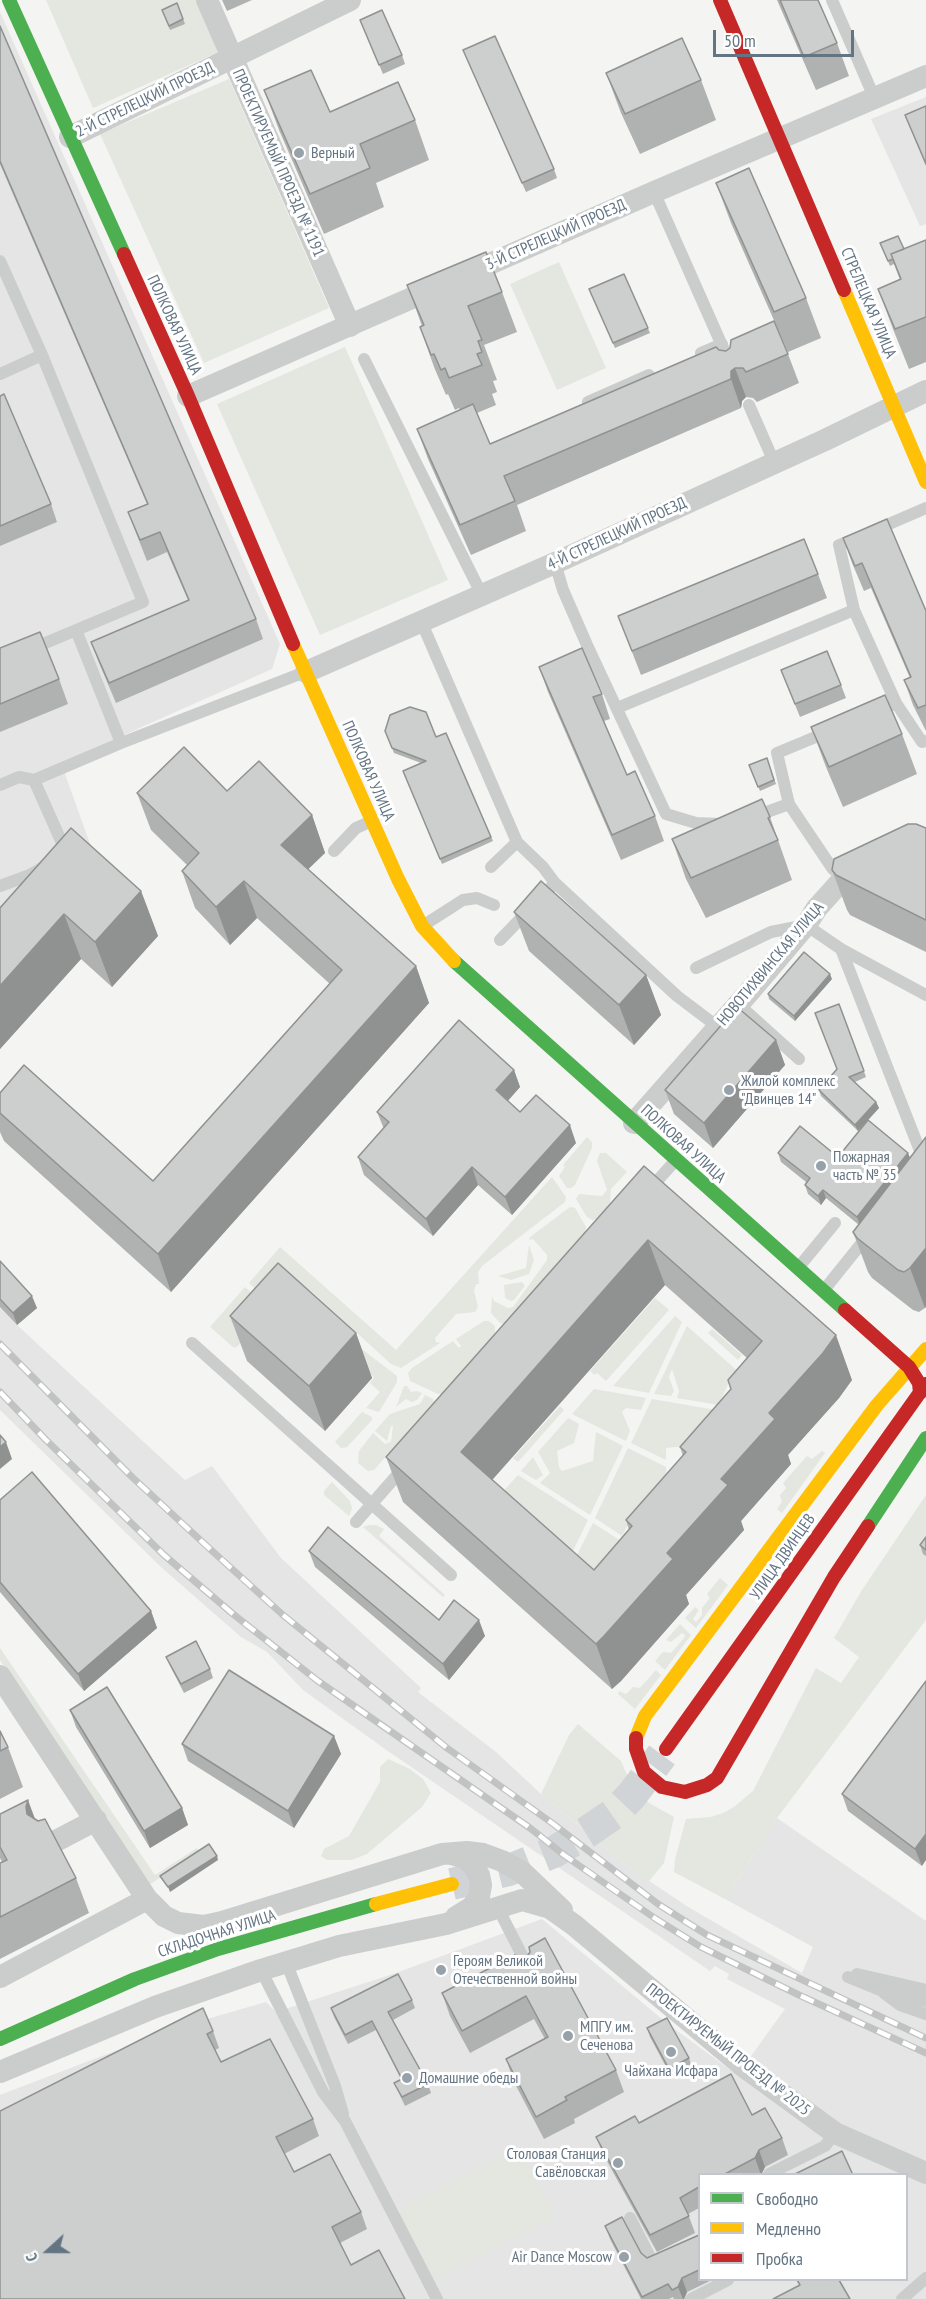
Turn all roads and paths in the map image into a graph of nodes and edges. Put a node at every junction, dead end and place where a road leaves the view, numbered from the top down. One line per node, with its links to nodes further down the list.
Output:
1 (9, 0): 9 (street, ПОЛКОВАЯ УЛИЦА)
2 (207, 0): 6 (street, ПРОЕКТИРУЕМЫЙ ПРОЕЗД № 1191)
3 (350, 0): 6 (street, 2-Й СТРЕЛЕЦКИЙ ПРОЕЗД)
4 (720, 0): 10 (street, СТРЕЛЕЦКАЯ УЛИЦА)
5 (832, 0): 8 (lane)
6 (232, 58): 9 (street, 2-Й СТРЕЛЕЦКИЙ ПРОЕЗД); 13 (street, ПРОЕКТИРУЕМЫЙ ПРОЕЗД № 1191)
7 (926, 76): 8 (street, 3-Й СТРЕЛЕЦКИЙ ПРОЕЗД)
8 (874, 97): 10 (street, 3-Й СТРЕЛЕЦКИЙ ПРОЕЗД)
9 (70, 136): 22 (street, ПОЛКОВАЯ УЛИЦА)
10 (780, 137): 11 (street, 3-Й СТРЕЛЕЦКИЙ ПРОЕЗД); 25 (street, СТРЕЛЕЦКАЯ УЛИЦА)
11 (654, 192): 13 (street, 3-Й СТРЕЛЕЦКИЙ ПРОЕЗД); 14 (lane)
12 (0, 261): 15 (lane)
13 (350, 326): 22 (street, 3-Й СТРЕЛЕЦКИЙ ПРОЕЗД)
14 (722, 344): 17 (lane); 18 (lane)
15 (42, 355): 20 (lane); 33 (lane)
16 (364, 358): 30 (lane)
17 (689, 358)
18 (730, 363)
19 (656, 373): 23 (lane)
20 (0, 374)
21 (926, 391): 25 (street, 4-Й СТРЕЛЕЦКИЙ ПРОЕЗД)
22 (188, 396): 35 (street, ПОЛКОВАЯ УЛИЦА)
23 (580, 405)
24 (748, 405): 26 (lane)
25 (893, 406): 26 (street, 4-Й СТРЕЛЕЦКИЙ ПРОЕЗД); 27 (street, СТРЕЛЕЦКАЯ УЛИЦА)
26 (774, 462): 29 (street, 4-Й СТРЕЛЕЦКИЙ ПРОЕЗД)
27 (926, 482)
28 (926, 508): 31 (lane)
29 (555, 563): 30 (street, 4-Й СТРЕЛЕЦКИЙ ПРОЕЗД); 37 (lane)
30 (482, 595): 32 (street, 4-Й СТРЕЛЕЦКИЙ ПРОЕЗД)
31 (855, 610): 36 (lane); 37 (lane)
32 (422, 621): 35 (street, 4-Й СТРЕЛЕЦКИЙ ПРОЕЗД); 46 (lane)
33 (76, 630): 34 (lane); 41 (lane)
34 (22, 653)
35 (306, 672): 41 (lane); 45 (street, ПОЛКОВАЯ УЛИЦА)
36 (897, 703): 38 (lane); 40 (lane)
37 (616, 708): 44 (lane)
38 (864, 717)
39 (842, 726): 44 (lane)
40 (926, 741)
41 (121, 743): 42 (lane)
42 (34, 780): 43 (lane); 52 (lane)
43 (0, 785)
44 (789, 804): 50 (lane)
45 (372, 821): 47 (lane); 55 (street, ПОЛКОВАЯ УЛИЦА)
46 (517, 842): 49 (lane); 51 (lane)
47 (334, 851)
48 (875, 856): 50 (street, НОВОТИХВИНСКАЯ УЛИЦА)
49 (490, 867)
50 (844, 878): 54 (street, НОВОТИХВИНСКАЯ УЛИЦА)
51 (555, 883): 56 (lane); 61 (lane)
52 (0, 886)
53 (494, 905): 55 (lane)
54 (806, 925): 57 (lane); 58 (lane); 60 (street, НОВОТИХВИНСКАЯ УЛИЦА)
55 (422, 926): 63 (street, ПОЛКОВАЯ УЛИЦА)
56 (500, 940)
57 (841, 949): 59 (lane); 65 (lane)
58 (696, 968)
59 (926, 995)
60 (738, 1004): 61 (street, НОВОТИХВИНСКАЯ УЛИЦА); 62 (lane)
61 (718, 1027): 63 (street, НОВОТИХВИНСКАЯ УЛИЦА)
62 (799, 1059)
63 (634, 1123): 64 (street, ПОЛКОВАЯ УЛИЦА)
64 (676, 1160): 66 (lane); 69 (street, ПОЛКОВАЯ УЛИЦА)
65 (923, 1165)
66 (641, 1199)
67 (835, 1223): 69 (lane)
68 (873, 1228): 70 (lane)
69 (798, 1269): 70 (street, ПОЛКОВАЯ УЛИЦА)
70 (823, 1291): 73 (street, ПОЛКОВАЯ УЛИЦА)
71 (192, 1343): 77 (lane)
72 (926, 1349): 73 (street)
73 (909, 1367): 74 (street, ПОЛКОВАЯ УЛИЦА); 75 (street)
74 (923, 1388): 81 (street, УЛИЦА ДВИНЦЕВ)
75 (926, 1438)
76 (415, 1455): 77 (lane)
77 (372, 1504): 78 (lane); 79 (lane)
78 (356, 1521)
79 (451, 1575)
80 (0, 1676): 82 (street)
81 (666, 1749)
82 (96, 1820): 83 (street); 86 (street)
83 (52, 1843)
84 (450, 1853): 86 (street); 88 (street); 89 (street)
85 (452, 1884): 100 (street, СКЛАДОЧНАЯ УЛИЦА)
86 (148, 1901): 94 (street)
87 (498, 1908): 88 (street); 89 (street); 92 (lane)
88 (574, 1925): 103 (street, ПРОЕКТИРУЕМЫЙ ПРОЕЗД № 2025)
89 (430, 1927): 90 (street)
90 (286, 1962): 91 (street); 102 (lane)
91 (261, 1970): 101 (street); 102 (lane)
92 (530, 1973)
93 (849, 1975): 95 (lane); 96 (lane); 97 (lane)
94 (0, 1977)
95 (926, 1983)
96 (879, 1990): 98 (lane); 99 (lane)
97 (926, 1990)
98 (926, 2001)
99 (926, 2014)
100 (0, 2039)
101 (0, 2072)
102 (345, 2121): 110 (lane)
103 (835, 2133): 104 (lane); 105 (street, ПРОЕКТИРУЕМЫЙ ПРОЕЗД № 2025)
104 (773, 2173)
105 (926, 2173)
106 (630, 2218): 107 (lane)
107 (672, 2254)
108 (926, 2278): 112 (lane)
109 (726, 2281): 111 (lane)
110 (437, 2299)
111 (691, 2299)
112 (902, 2299)

